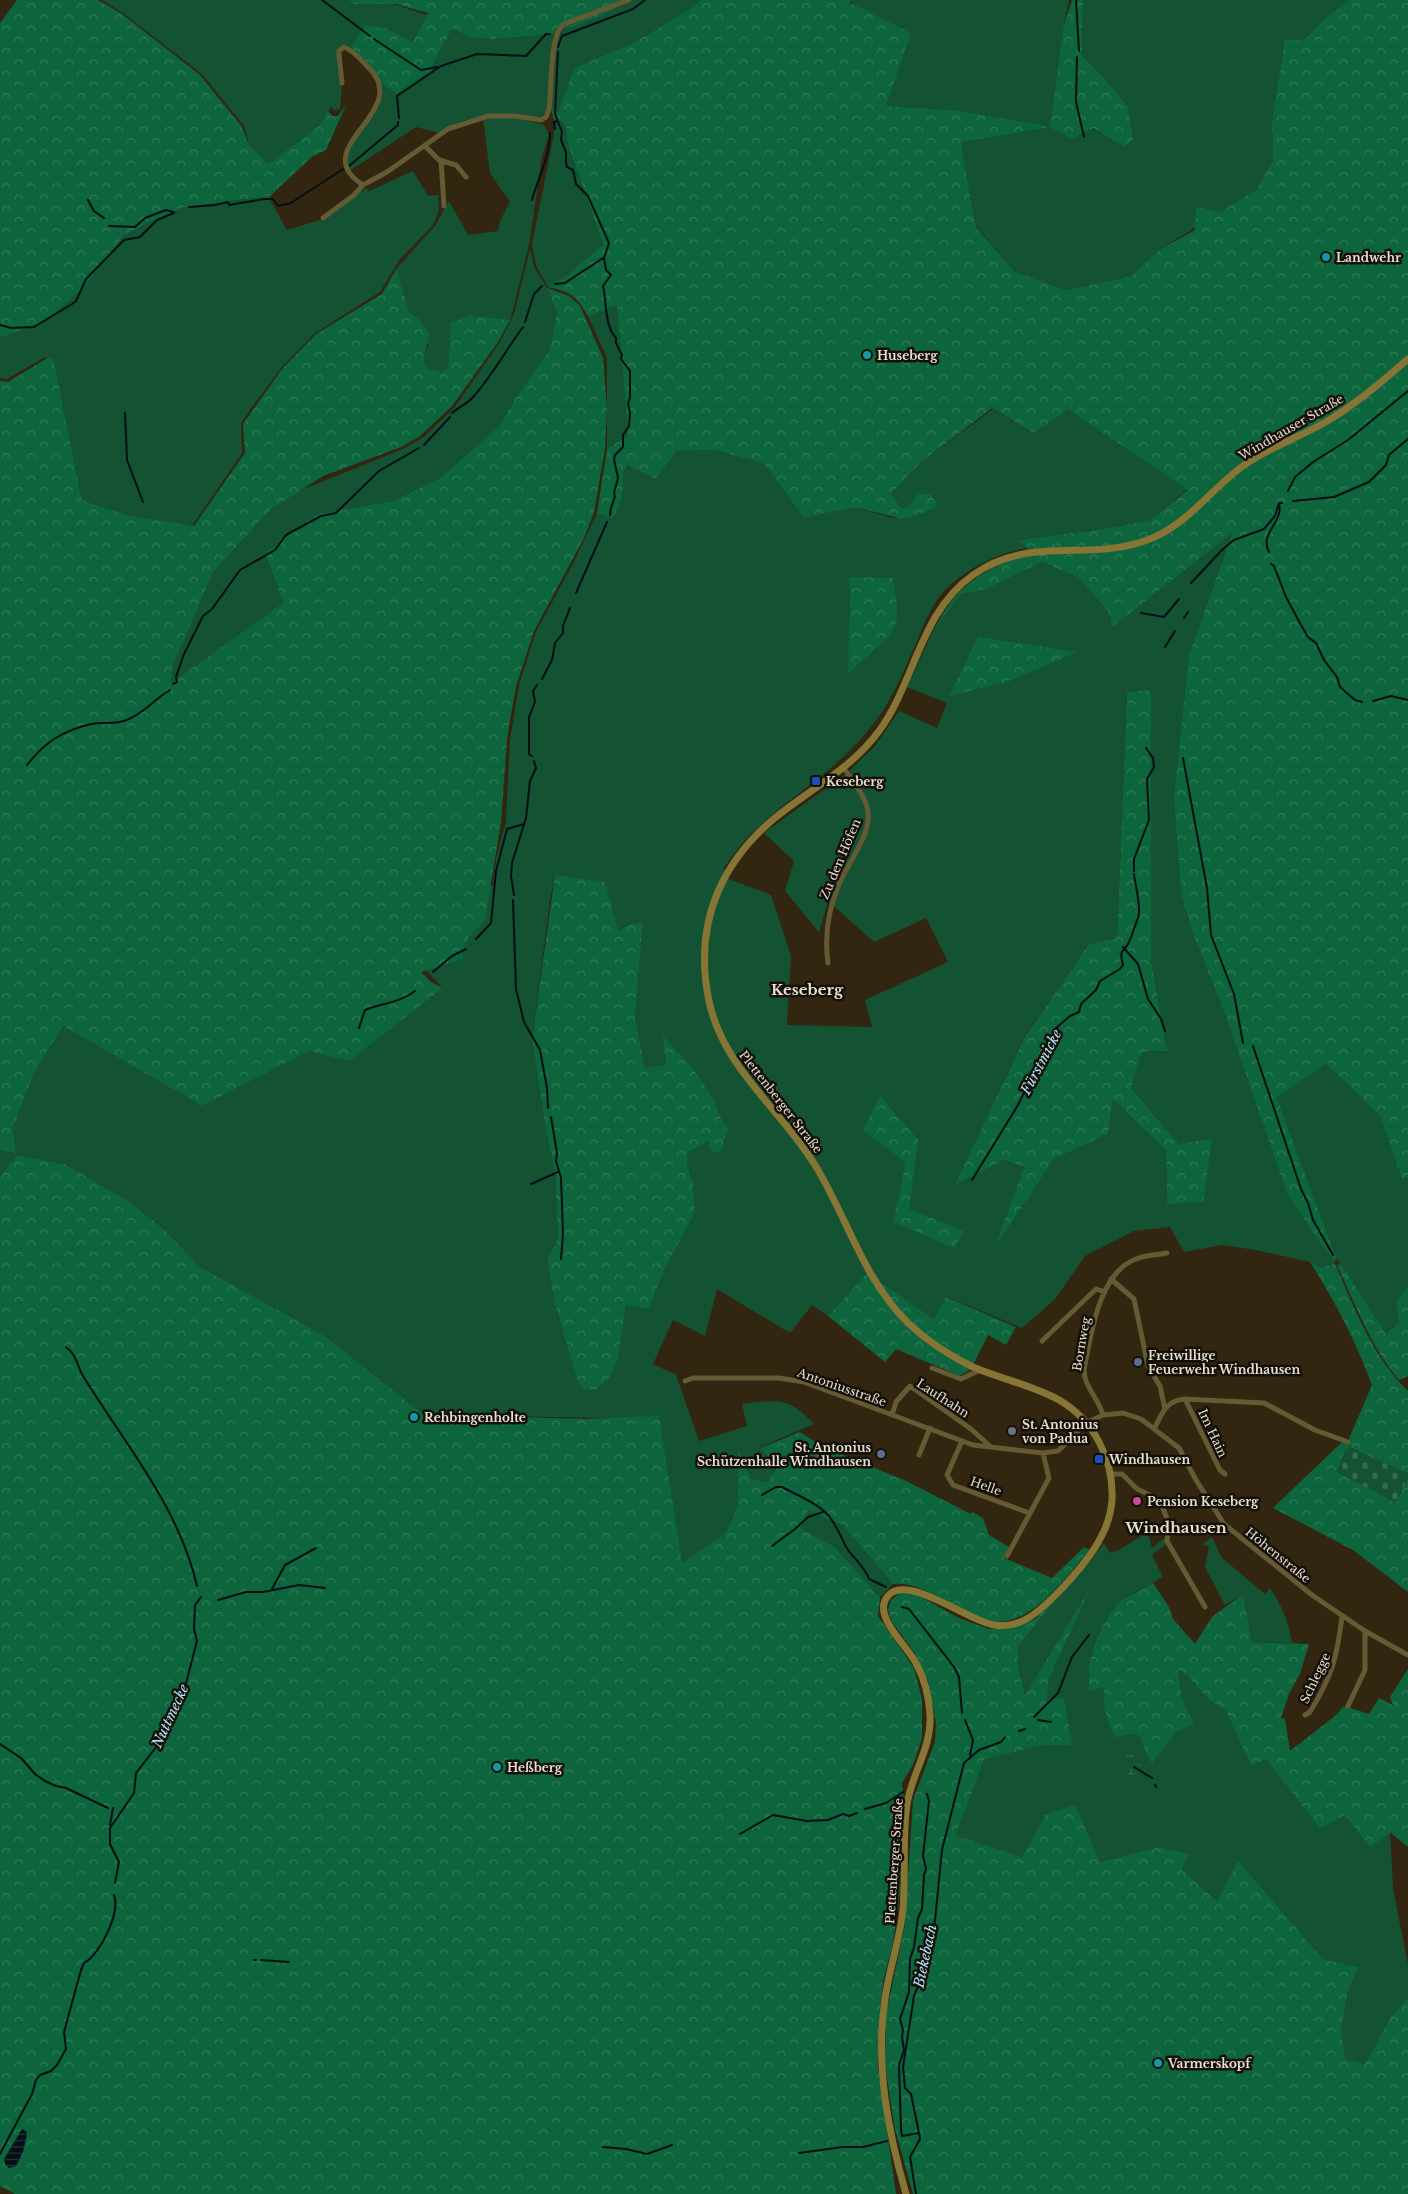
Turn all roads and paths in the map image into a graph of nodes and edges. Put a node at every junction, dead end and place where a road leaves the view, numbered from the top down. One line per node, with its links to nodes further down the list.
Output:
1 (629, 0): 3 (street)
2 (342, 83): 6 (street)
3 (426, 146): 4 (street); 6 (street)
4 (441, 160): 5 (street); 7 (street)
5 (466, 177)
6 (363, 185): 8 (street)
7 (444, 206)
8 (323, 218)
9 (1408, 359): 10 (main road, Windhauser Straße)
10 (1163, 533): 11 (main road, Plettenberger Straße)
11 (844, 768): 12 (street, Zu den Höfen); 18 (main road, Plettenberger Straße)
12 (828, 964)
13 (1166, 1253): 14 (street, Bornweg)
14 (1111, 1279): 15 (street, Bornweg); 21 (street)
15 (1105, 1292): 16 (street); 23 (street, Bornweg)
16 (1042, 1340)
17 (932, 1368): 18 (street)
18 (980, 1370): 24 (main road, Plettenberger Straße)
19 (685, 1381): 22 (street, Antoniusstraße)
20 (1185, 1399): 21 (street); 28 (street); 33 (street, Im Hain)
21 (1164, 1408): 26 (street)
22 (892, 1415): 25 (street, Antoniusstraße); 29 (street, Laufhahn)
23 (1103, 1415): 24 (street, Höhenstraße); 26 (street, Höhenstraße)
24 (1086, 1423): 30 (street, Antoniusstraße); 32 (main road, Plettenberger Straße)
25 (930, 1428): 27 (street, Antoniusstraße); 31 (street)
26 (1154, 1429): 37 (street, Höhenstraße)
27 (962, 1441): 29 (street, Antoniusstraße); 34 (street, Helle)
28 (1348, 1442)
29 (992, 1447): 30 (street, Antoniusstraße)
30 (1043, 1453): 34 (street)
31 (919, 1455)
32 (1110, 1474): 36 (street); 42 (main road, Plettenberger Straße)
33 (1225, 1474)
34 (1029, 1513): 35 (street)
35 (1007, 1556)
36 (1205, 1607)
37 (1342, 1616): 38 (street, Höhenstraße); 41 (street, Schlegge)
38 (1365, 1631): 39 (street, Höhenstraße); 40 (street)
39 (1408, 1655)
40 (1348, 1706)
41 (1305, 1715)
42 (906, 2194)

